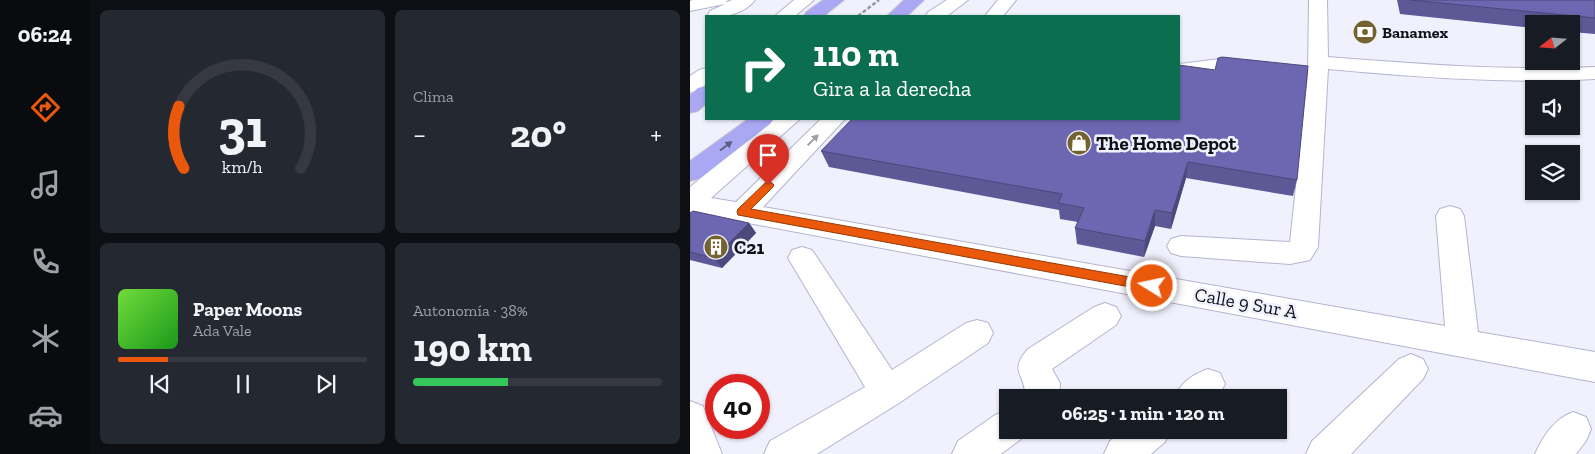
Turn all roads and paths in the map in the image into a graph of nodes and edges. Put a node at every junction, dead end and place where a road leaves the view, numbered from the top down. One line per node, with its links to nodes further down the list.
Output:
1 (746, 0): 11 (street)
2 (805, 0): 12 (street)
3 (835, 0): 13 (highway)
4 (879, 0): 14 (path)
5 (915, 0): 15 (highway)
6 (949, 0): 16 (street)
7 (959, 0): 17 (street)
8 (1007, 0): 18 (street)
9 (1318, 0): 21 (street)
10 (690, 6): 11 (street)
11 (718, 8)
12 (785, 15)
13 (814, 15)
14 (859, 15)
15 (897, 15)
16 (936, 15)
17 (936, 15)
18 (995, 15)
19 (1180, 70): 20 (street)
20 (1273, 70)
21 (1312, 70): 22 (street); 36 (street)
22 (1595, 73)
23 (705, 75): 24 (street)
24 (690, 86)
25 (705, 94): 27 (highway)
26 (705, 94): 28 (highway)
27 (690, 101)
28 (690, 106)
29 (761, 120): 32 (highway, one-way to 29)
30 (788, 120): 33 (street)
31 (833, 120): 34 (street, one-way to 31)
32 (690, 173)
33 (690, 202): 34 (street, Calle 9 Sur A)
34 (742, 212): 40 (street, Calle 9 Sur A)
35 (1450, 216): 40 (street)
36 (1181, 246)
37 (802, 258): 44 (street)
38 (1105, 316): 43 (street)
39 (977, 333): 44 (street)
40 (1464, 343): 41 (street, Calle 9 Sur A)
41 (1595, 367)
42 (1411, 369): 52 (street)
43 (1043, 389)
44 (887, 392): 49 (street)
45 (690, 418): 48 (street)
46 (999, 434): 50 (street)
47 (1141, 439): 51 (street)
48 (703, 454)
49 (783, 454)
50 (971, 454)
51 (1123, 454)
52 (1325, 454)

